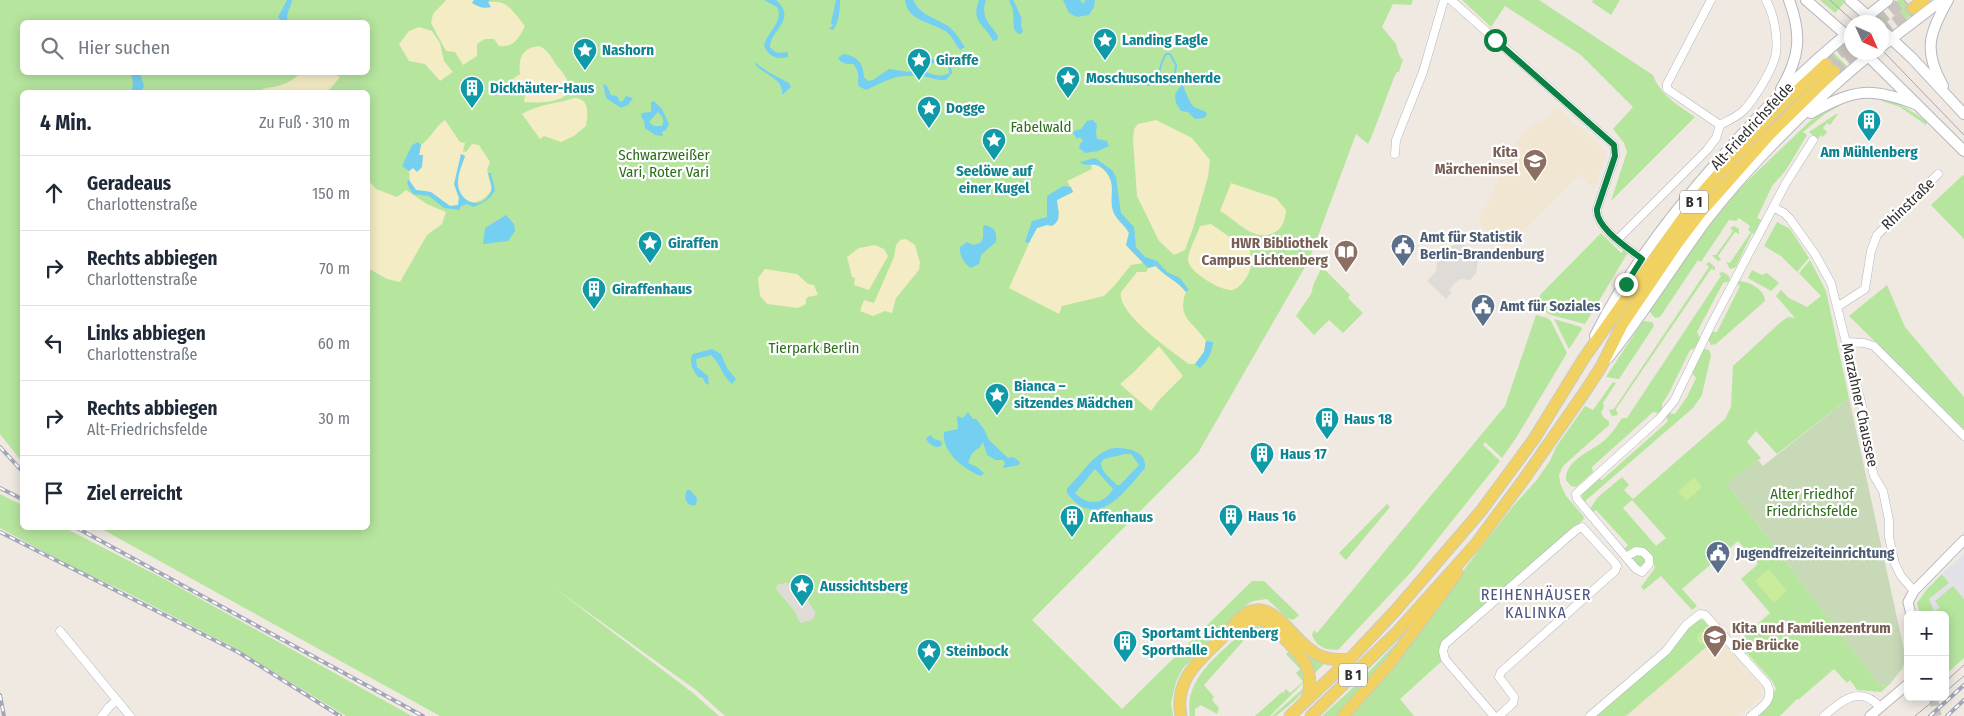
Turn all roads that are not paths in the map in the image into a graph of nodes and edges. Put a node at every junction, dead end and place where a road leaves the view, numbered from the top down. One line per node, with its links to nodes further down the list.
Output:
1 (1444, 0): 29 (street)
2 (1451, 0): 32 (street)
3 (1710, 0): 26 (street)
4 (1789, 0): 21 (main road)
5 (1806, 0): 15 (main road)
6 (1850, 0): 13 (main road)
7 (1888, 0): 14 (main road)
8 (1924, 0): 12 (main road)
9 (1942, 0): 16 (main road)
10 (1948, 0): 22 (main road)
11 (1768, 4): 26 (street, Alt-Friedrichsfelde)
12 (1913, 8)
13 (1863, 15)
14 (1874, 15)
15 (1844, 30)
16 (1889, 36)
17 (1844, 40): 21 (main road, Alt-Friedrichsfelde)
18 (1889, 41): 22 (main road)
19 (1861, 60): 25 (main road, Alt-Friedrichsfelde)
20 (1876, 60): 23 (main road)
21 (1776, 98): 33 (main road, Alt-Friedrichsfelde)
22 (1952, 102): 24 (main road)
23 (1920, 106): 25 (main road); 28 (main road)
24 (1964, 114)
25 (1797, 120): 37 (main road, Alt-Friedrichsfelde)
26 (1720, 125): 32 (street, Alt-Friedrichsfelde)
27 (1813, 140): 31 (street)
28 (1964, 151)
29 (1395, 154)
30 (1938, 174): 34 (street, Rhinstraße)
31 (1774, 207): 34 (street, Marzahner Chaussee); 41 (street)
32 (1618, 239): 33 (street)
33 (1642, 259): 36 (main road, Alt-Friedrichsfelde)
34 (1838, 307): 35 (street, Marzahner Chaussee)
35 (1847, 342): 38 (street); 42 (street, Marzahner Chaussee)
36 (1584, 358): 37 (main road, Alt-Friedrichsfelde / B 1); 46 (main road, B 1)
37 (1601, 367): 40 (main road, B 1)
38 (1964, 436)
39 (1964, 540): 42 (street)
40 (1475, 545): 55 (main road, B 1); 56 (main road)
41 (1626, 558)
42 (1914, 591): 43 (street)
43 (1910, 611)
44 (1233, 627): 46 (main road); 49 (main road); 53 (main road)
45 (60, 631): 48 (street)
46 (1350, 660): 49 (main road, B 1)
47 (1904, 687): 50 (street)
48 (117, 700): 51 (street); 52 (street)
49 (1305, 702): 54 (main road, B 1)
50 (1880, 707): 61 (street); 62 (street)
51 (102, 716)
52 (130, 716)
53 (1181, 716)
54 (1290, 716)
55 (1311, 716)
56 (1343, 716)
57 (1494, 716): 58 (street)
58 (1499, 716)
59 (1590, 716): 60 (street)
60 (1751, 716)
61 (1824, 716)
62 (1870, 716)

